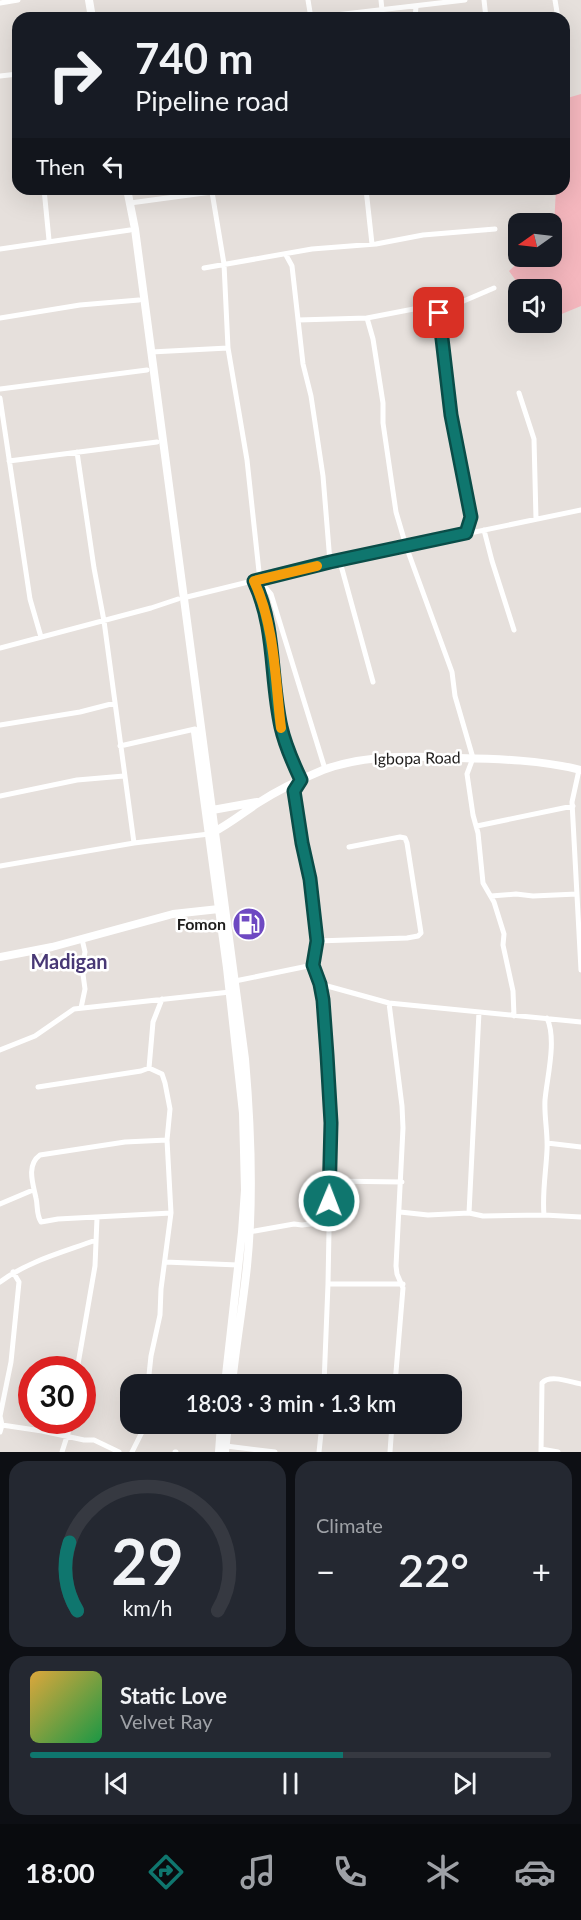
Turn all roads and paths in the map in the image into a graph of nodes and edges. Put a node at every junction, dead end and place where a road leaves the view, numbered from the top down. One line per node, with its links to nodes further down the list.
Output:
1 (18, 0): 4 (street)
2 (381, 0): 8 (street)
3 (465, 0): 5 (street)
4 (9, 1): 6 (street)
5 (452, 1): 7 (street)
6 (0, 3)
7 (416, 7): 8 (street); 10 (street)
8 (382, 10): 9 (street)
9 (368, 12)
10 (416, 12)
11 (45, 195): 20 (street)
12 (123, 195): 19 (main road)
13 (128, 195): 17 (main road)
14 (190, 195): 17 (street)
15 (212, 195): 24 (street)
16 (367, 195): 21 (street)
17 (130, 203): 33 (main road)
18 (495, 229): 21 (street)
19 (130, 230): 20 (street); 27 (main road)
20 (50, 240): 22 (street)
21 (372, 244): 23 (street)
22 (0, 249)
23 (286, 255): 24 (street); 31 (street)
24 (224, 264): 25 (street); 32 (street)
25 (204, 268)
26 (495, 288): 28 (street)
27 (139, 300): 29 (street); 34 (main road)
28 (440, 308): 30 (street); 44 (street)
29 (0, 318)
30 (367, 318): 31 (street); 45 (street)
31 (298, 320): 46 (street)
32 (228, 348): 33 (street); 47 (street)
33 (151, 352): 48 (main road)
34 (147, 370): 35 (street); 38 (main road)
35 (0, 389)
36 (519, 393): 42 (street)
37 (0, 398): 40 (street)
38 (157, 442): 39 (street); 48 (main road)
39 (77, 452): 40 (street); 49 (street)
40 (9, 461): 51 (street)
41 (581, 510): 42 (street)
42 (536, 519): 43 (street)
43 (484, 530): 44 (street); 50 (street)
44 (466, 533): 45 (street)
45 (406, 546): 46 (street); 58 (street)
46 (330, 562): 47 (street); 53 (street)
47 (257, 581): 48 (street); 59 (street); 62 (street)
48 (180, 598): 49 (street); 56 (main road); 66 (main road)
49 (104, 621): 51 (street); 54 (street)
50 (514, 630)
51 (41, 637): 52 (street)
52 (0, 648)
53 (373, 682)
54 (115, 703): 55 (street); 57 (street)
55 (0, 724)
56 (195, 729): 57 (street); 66 (main road)
57 (120, 746): 61 (street)
58 (473, 758): 59 (main road, Igbopa Road); 60 (main road, Igbopa Road); 67 (street)
59 (325, 769): 62 (main road, Igbopa Road)
60 (580, 770): 65 (street)
61 (124, 776): 63 (street); 69 (street)
62 (301, 780): 64 (main road, Igbopa Road); 76 (street)
63 (0, 796)
64 (260, 801): 66 (main road); 68 (main road)
65 (573, 806): 67 (street); 72 (street)
66 (209, 811): 68 (main road)
67 (477, 826): 73 (street)
68 (212, 832): 69 (street); 74 (main road); 80 (main road)
69 (134, 843): 71 (street)
70 (349, 847): 76 (street)
71 (0, 866)
72 (577, 894): 73 (street); 79 (street)
73 (491, 896): 87 (street)
74 (219, 909): 75 (main road); 82 (main road)
75 (82, 939): 77 (main road); 85 (street)
76 (317, 941): 78 (street)
77 (0, 957)
78 (313, 965): 80 (street); 81 (street)
79 (581, 970)
80 (235, 981): 107 (main road)
81 (320, 984): 84 (street); 96 (street)
82 (230, 992): 83 (street); 110 (main road)
83 (162, 999): 85 (street); 91 (street)
84 (389, 1003): 86 (street); 97 (street)
85 (81, 1008): 90 (street)
86 (479, 1012): 87 (street); 102 (street)
87 (514, 1016): 88 (street)
88 (547, 1018): 89 (street); 94 (street)
89 (581, 1022)
90 (0, 1050)
91 (149, 1068): 92 (street); 93 (street)
92 (38, 1087)
93 (167, 1140): 98 (street); 101 (street)
94 (547, 1143): 95 (street); 103 (street)
95 (581, 1147)
96 (329, 1181): 97 (street); 106 (street)
97 (402, 1182): 100 (street)
98 (33, 1190): 99 (street); 104 (street)
99 (0, 1204)
100 (400, 1212): 102 (street); 114 (street)
101 (171, 1213): 104 (street); 109 (street)
102 (469, 1213): 103 (street)
103 (544, 1215): 105 (street)
104 (97, 1218): 108 (street)
105 (581, 1218)
106 (328, 1222): 107 (street); 113 (street)
107 (249, 1232): 118 (main road)
108 (96, 1240): 111 (street); 115 (street)
109 (165, 1262): 110 (street); 116 (street)
110 (238, 1265): 117 (main road)
111 (13, 1272): 112 (street); 122 (street)
112 (0, 1282)
113 (328, 1284): 114 (street); 119 (street)
114 (403, 1284): 120 (street)
115 (79, 1356)
116 (149, 1374)
117 (226, 1374)
118 (233, 1374)
119 (324, 1374)
120 (396, 1374)
121 (581, 1384): 130 (street)
122 (1, 1428): 128 (street)
123 (141, 1434): 133 (street)
124 (220, 1434): 134 (main road)
125 (227, 1434): 129 (main road)
126 (321, 1434): 136 (street)
127 (391, 1434): 137 (street)
128 (66, 1436): 131 (street); 132 (street)
129 (226, 1449): 135 (street)
130 (541, 1450): 138 (street)
131 (62, 1452)
132 (119, 1452)
133 (132, 1452)
134 (219, 1452)
135 (276, 1452)
136 (320, 1452)
137 (390, 1452)
138 (558, 1452)

